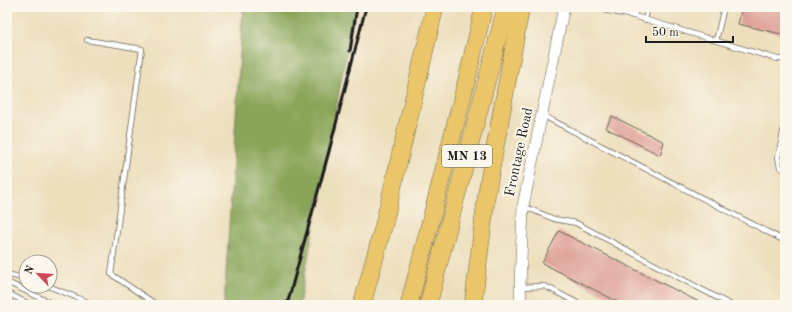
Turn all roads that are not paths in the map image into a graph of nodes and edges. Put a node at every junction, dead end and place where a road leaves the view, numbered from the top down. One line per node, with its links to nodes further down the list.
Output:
1 (435, 7): 32 (highway)
2 (484, 7): 33 (highway, MN 13)
3 (506, 7): 34 (highway, MN 13)
4 (521, 7): 35 (highway)
5 (564, 7): 15 (street, Frontage Road)
6 (588, 7): 10 (lane)
7 (636, 7): 10 (lane)
8 (648, 7): 11 (lane)
9 (724, 7): 13 (lane)
10 (634, 16): 11 (lane)
11 (645, 20): 13 (lane)
12 (87, 40): 31 (lane)
13 (716, 41): 14 (lane)
14 (785, 58)
15 (542, 115): 18 (street, Frontage Road); 19 (lane)
16 (785, 122): 17 (lane)
17 (785, 170)
18 (523, 206): 23 (street, Frontage Road); 38 (lane)
19 (785, 241)
20 (7, 274): 21 (lane)
21 (18, 277)
22 (7, 282): 29 (lane)
23 (520, 287): 36 (street, Frontage Road); 37 (lane)
24 (58, 290): 30 (lane)
25 (7, 293): 28 (lane)
26 (7, 302): 27 (lane)
27 (13, 305)
28 (31, 305)
29 (55, 305)
30 (93, 305)
31 (156, 305)
32 (362, 305)
33 (409, 305)
34 (428, 305)
35 (473, 305)
36 (521, 305)
37 (581, 305)
38 (731, 305)

